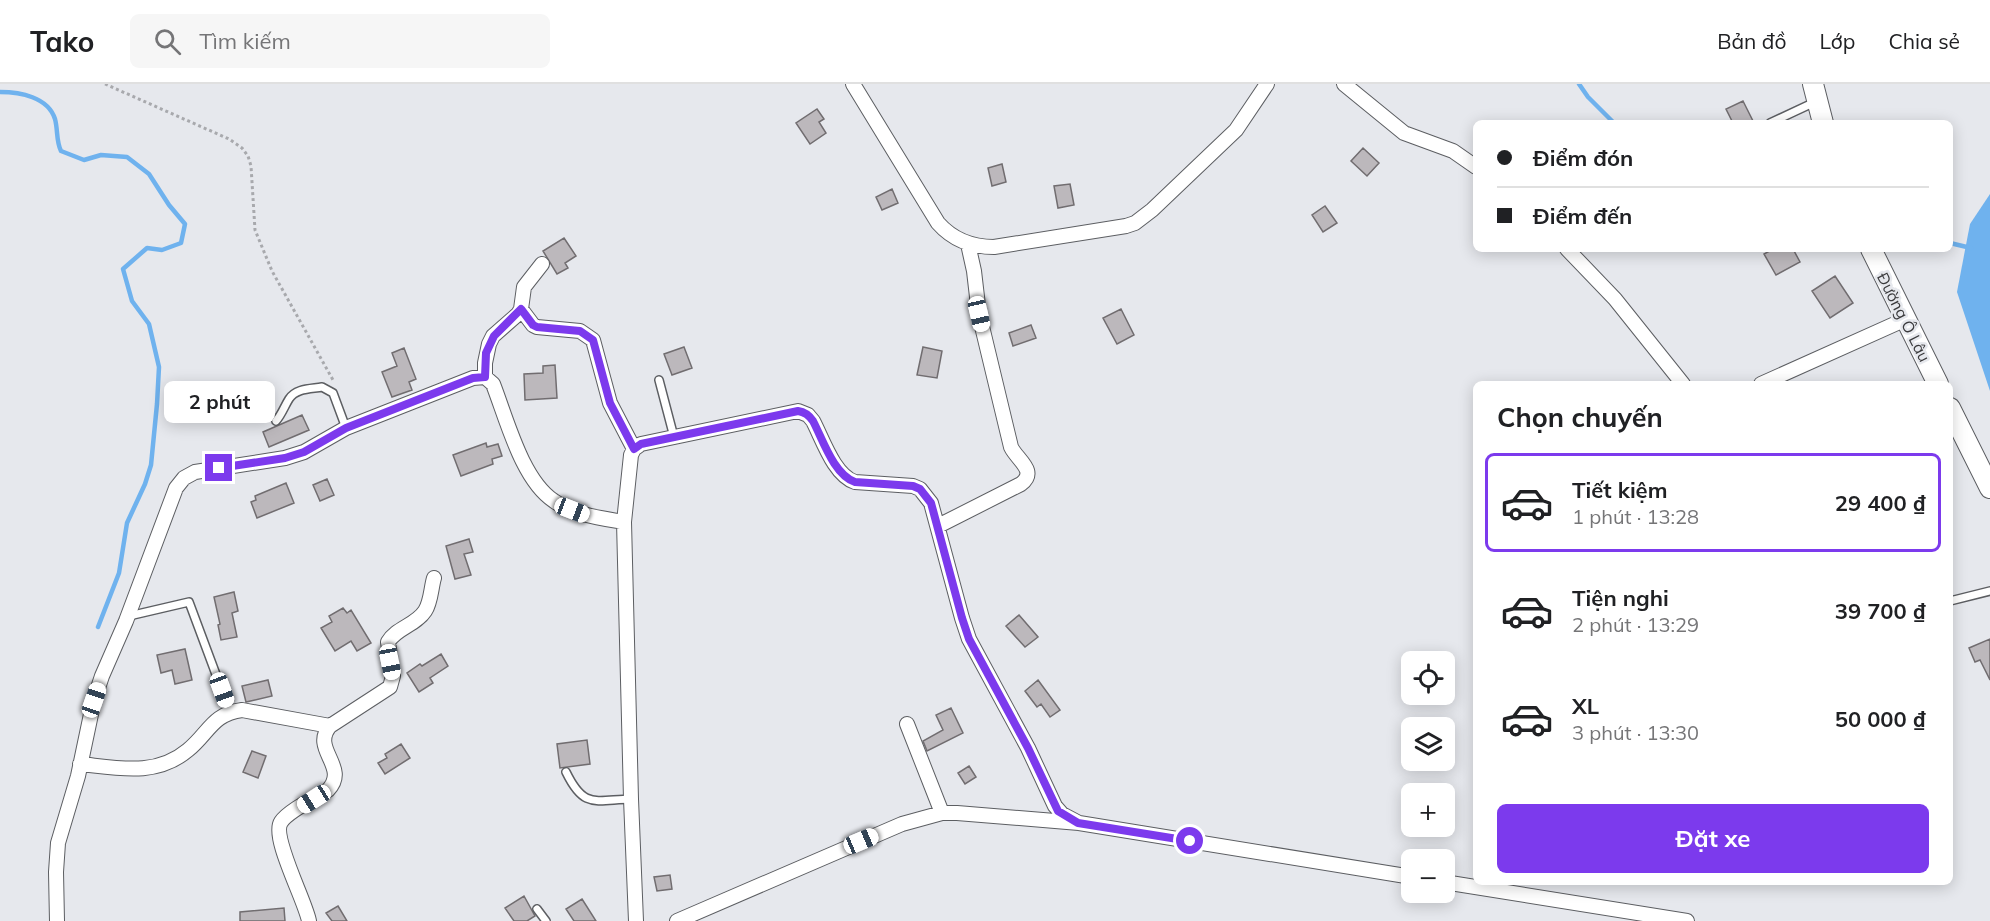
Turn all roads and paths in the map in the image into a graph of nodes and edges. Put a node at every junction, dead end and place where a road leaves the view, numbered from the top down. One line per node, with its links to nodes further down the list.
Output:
1 (105, 84): 20 (path)
2 (853, 84): 9 (street)
3 (1267, 84): 9 (street)
4 (1344, 84): 8 (street)
5 (1815, 92): 6 (lane); 7 (main road)
6 (1774, 120)
7 (1822, 120)
8 (1473, 165)
9 (968, 244): 28 (street)
10 (1571, 252): 17 (street)
11 (1872, 252): 14 (main road, Đường Ô Lâu)
12 (542, 264): 13 (street)
13 (521, 309): 15 (street); 25 (street)
14 (1906, 319): 18 (street); 19 (main road, Đường Ô Lâu)
15 (485, 377): 23 (street); 27 (street)
16 (659, 380): 24 (lane)
17 (1681, 381)
18 (1770, 381)
19 (1937, 381)
20 (336, 400): 22 (lane); 23 (lane)
21 (1953, 414): 26 (main road)
22 (276, 421)
23 (346, 428): 32 (street)
24 (674, 437): 25 (street); 28 (street)
25 (634, 449): 27 (street)
26 (1990, 488)
27 (624, 522): 38 (street)
28 (939, 526): 40 (street)
29 (434, 578): 35 (street)
30 (1990, 591): 31 (lane)
31 (1953, 600)
32 (129, 616): 33 (lane); 36 (street)
33 (230, 712): 35 (street); 36 (street)
34 (907, 724): 39 (street)
35 (330, 726): 45 (street)
36 (80, 764): 44 (street)
37 (566, 772): 38 (lane)
38 (631, 799): 47 (street)
39 (942, 813): 40 (street); 48 (street)
40 (1078, 823): 41 (street)
41 (1401, 875)
42 (1455, 884): 49 (street)
43 (537, 909): 46 (lane)
44 (57, 921)
45 (309, 921)
46 (546, 921)
47 (636, 921)
48 (677, 921)
49 (1687, 921)

